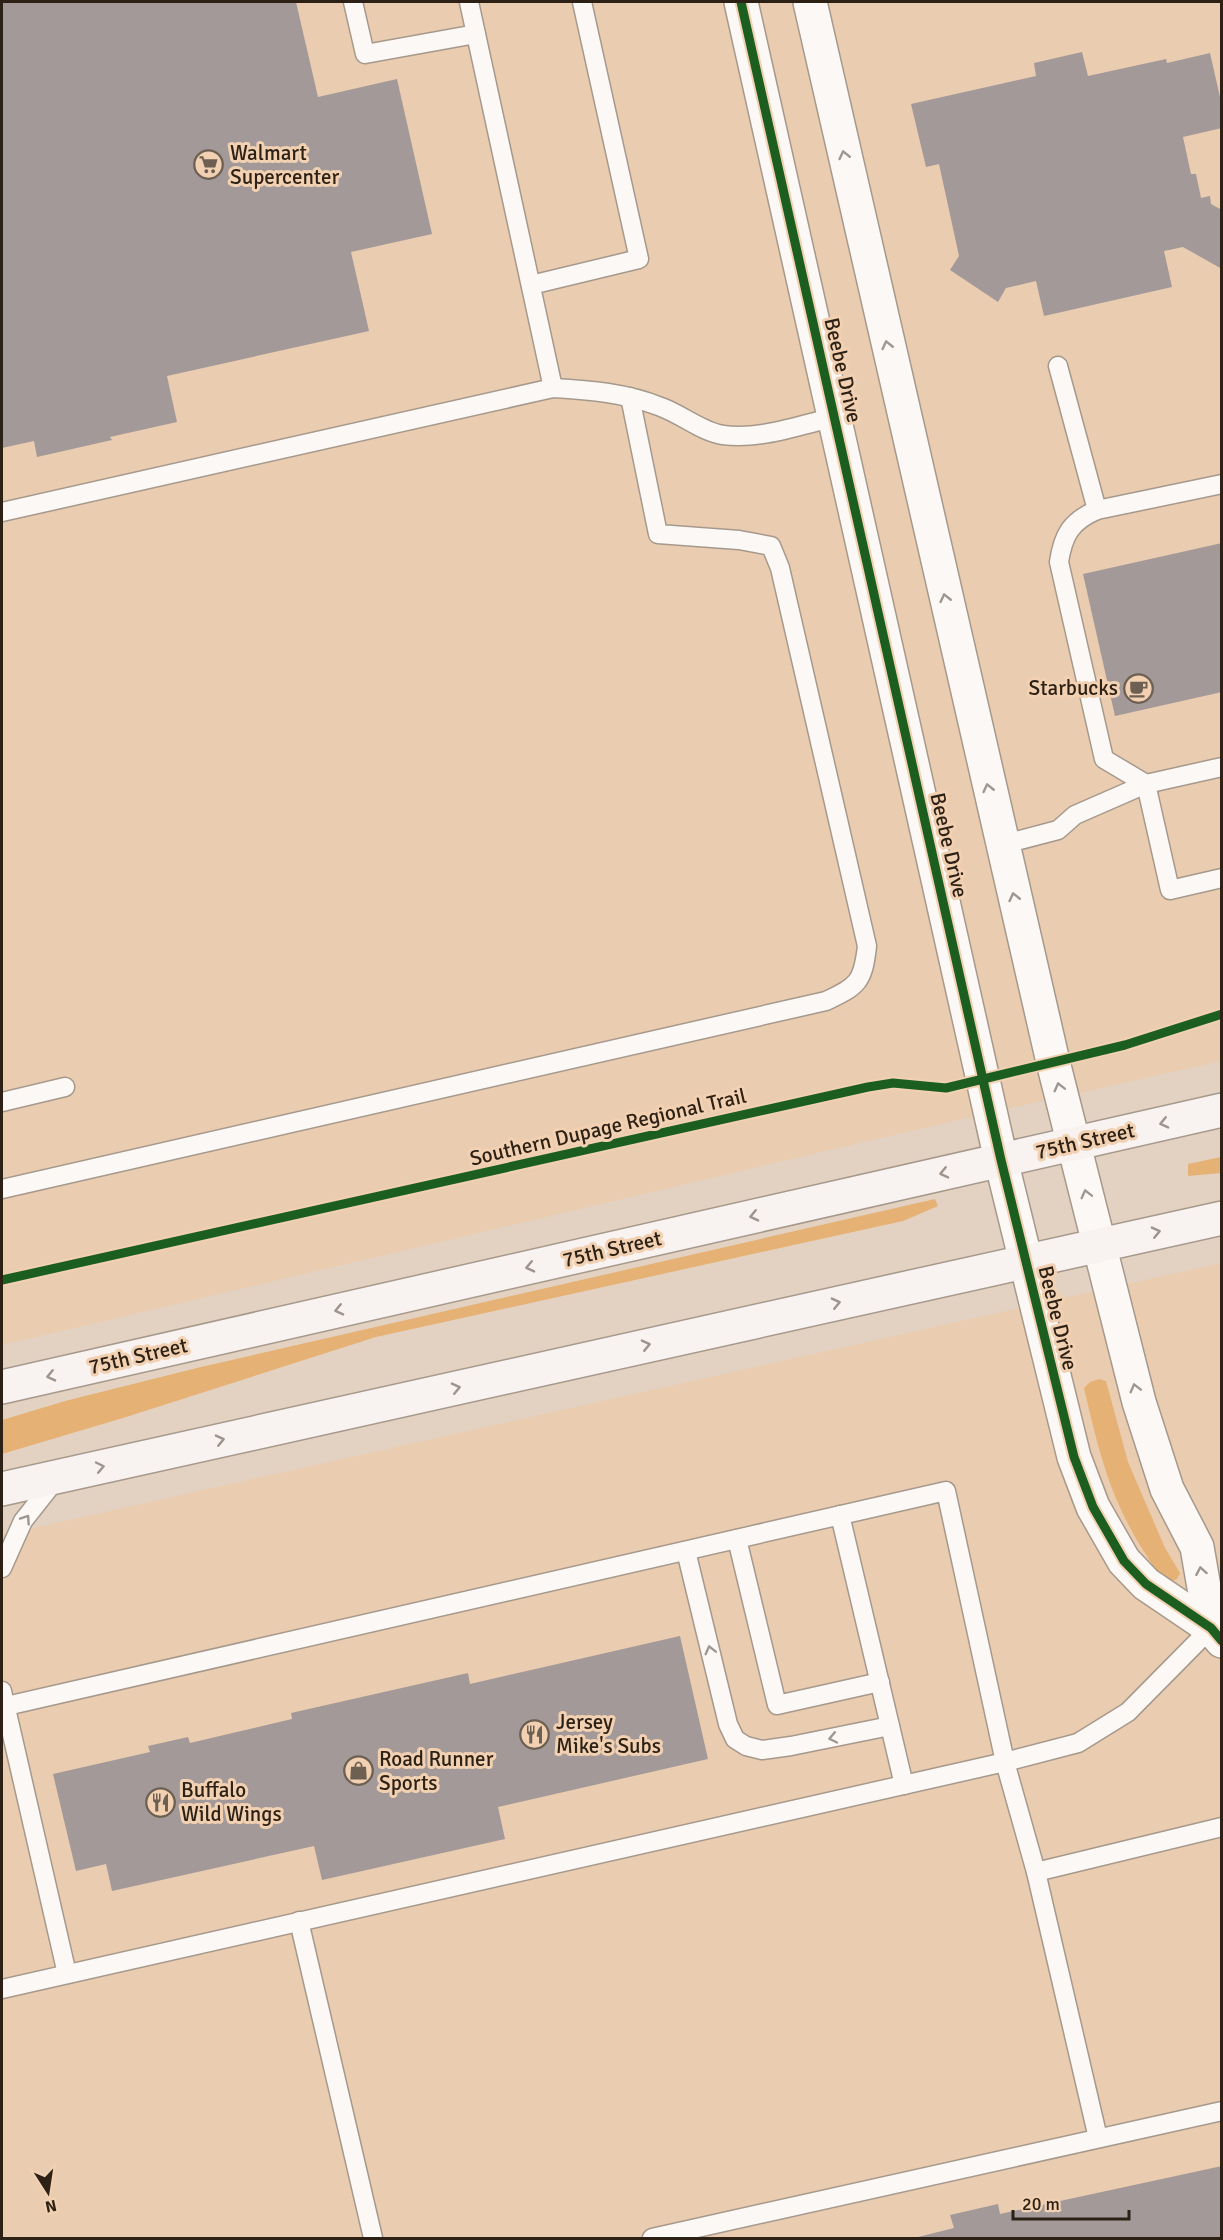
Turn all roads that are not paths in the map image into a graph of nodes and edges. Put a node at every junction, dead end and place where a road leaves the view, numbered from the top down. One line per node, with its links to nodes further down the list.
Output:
1 (353, 2): 6 (lane)
2 (469, 2): 6 (lane)
3 (582, 2): 7 (lane)
4 (741, 2): 11 (street, Beebe Drive)
5 (810, 2): 17 (street, one-way to 5)
6 (476, 34): 7 (lane)
7 (531, 285): 9 (lane)
8 (1058, 366): 13 (lane)
9 (554, 388): 10 (lane); 14 (lane)
10 (630, 397): 11 (lane); 24 (lane)
11 (835, 417): 23 (street, Beebe Drive)
12 (1221, 484): 13 (lane)
13 (1096, 510): 16 (lane)
14 (2, 512)
15 (1221, 766): 16 (lane)
16 (1146, 784): 17 (lane); 18 (lane)
17 (1001, 845): 22 (street, one-way to 17)
18 (1221, 878)
19 (65, 1086): 20 (lane)
20 (2, 1102)
21 (1221, 1110): 22 (main road, 75th Street, one-way to 22)
22 (1073, 1144): 23 (main road, 75th Street); 26 (street, one-way to 22)
23 (1001, 1160): 27 (street, Beebe Drive); 28 (main road, 75th Street, one-way to 28)
24 (2, 1189)
25 (1221, 1218): 26 (main road, one-way to 25)
26 (1099, 1245): 27 (main road); 35 (street, one-way to 26)
27 (1025, 1262): 29 (main road, one-way to 27); 35 (street, Beebe Drive)
28 (2, 1387)
29 (59, 1476): 30 (main road); 34 (lane, one-way to 29)
30 (2, 1489)
31 (840, 1515): 32 (lane); 36 (lane); 39 (lane)
32 (737, 1539): 33 (lane); 36 (lane)
33 (686, 1551): 37 (lane); 38 (lane, one-way to 33)
34 (2, 1568)
35 (1216, 1635): 39 (lane)
36 (880, 1682): 38 (lane)
37 (3, 1701): 44 (lane)
38 (890, 1726): 40 (lane)
39 (1005, 1762): 40 (lane); 42 (lane)
40 (904, 1785): 43 (lane)
41 (1221, 1827): 42 (lane)
42 (1036, 1872): 47 (lane)
43 (299, 1922): 44 (lane); 48 (lane)
44 (67, 1974): 45 (lane)
45 (2, 1989)
46 (1221, 2111): 47 (lane)
47 (1098, 2138): 49 (lane)
48 (373, 2238)
49 (652, 2238)

